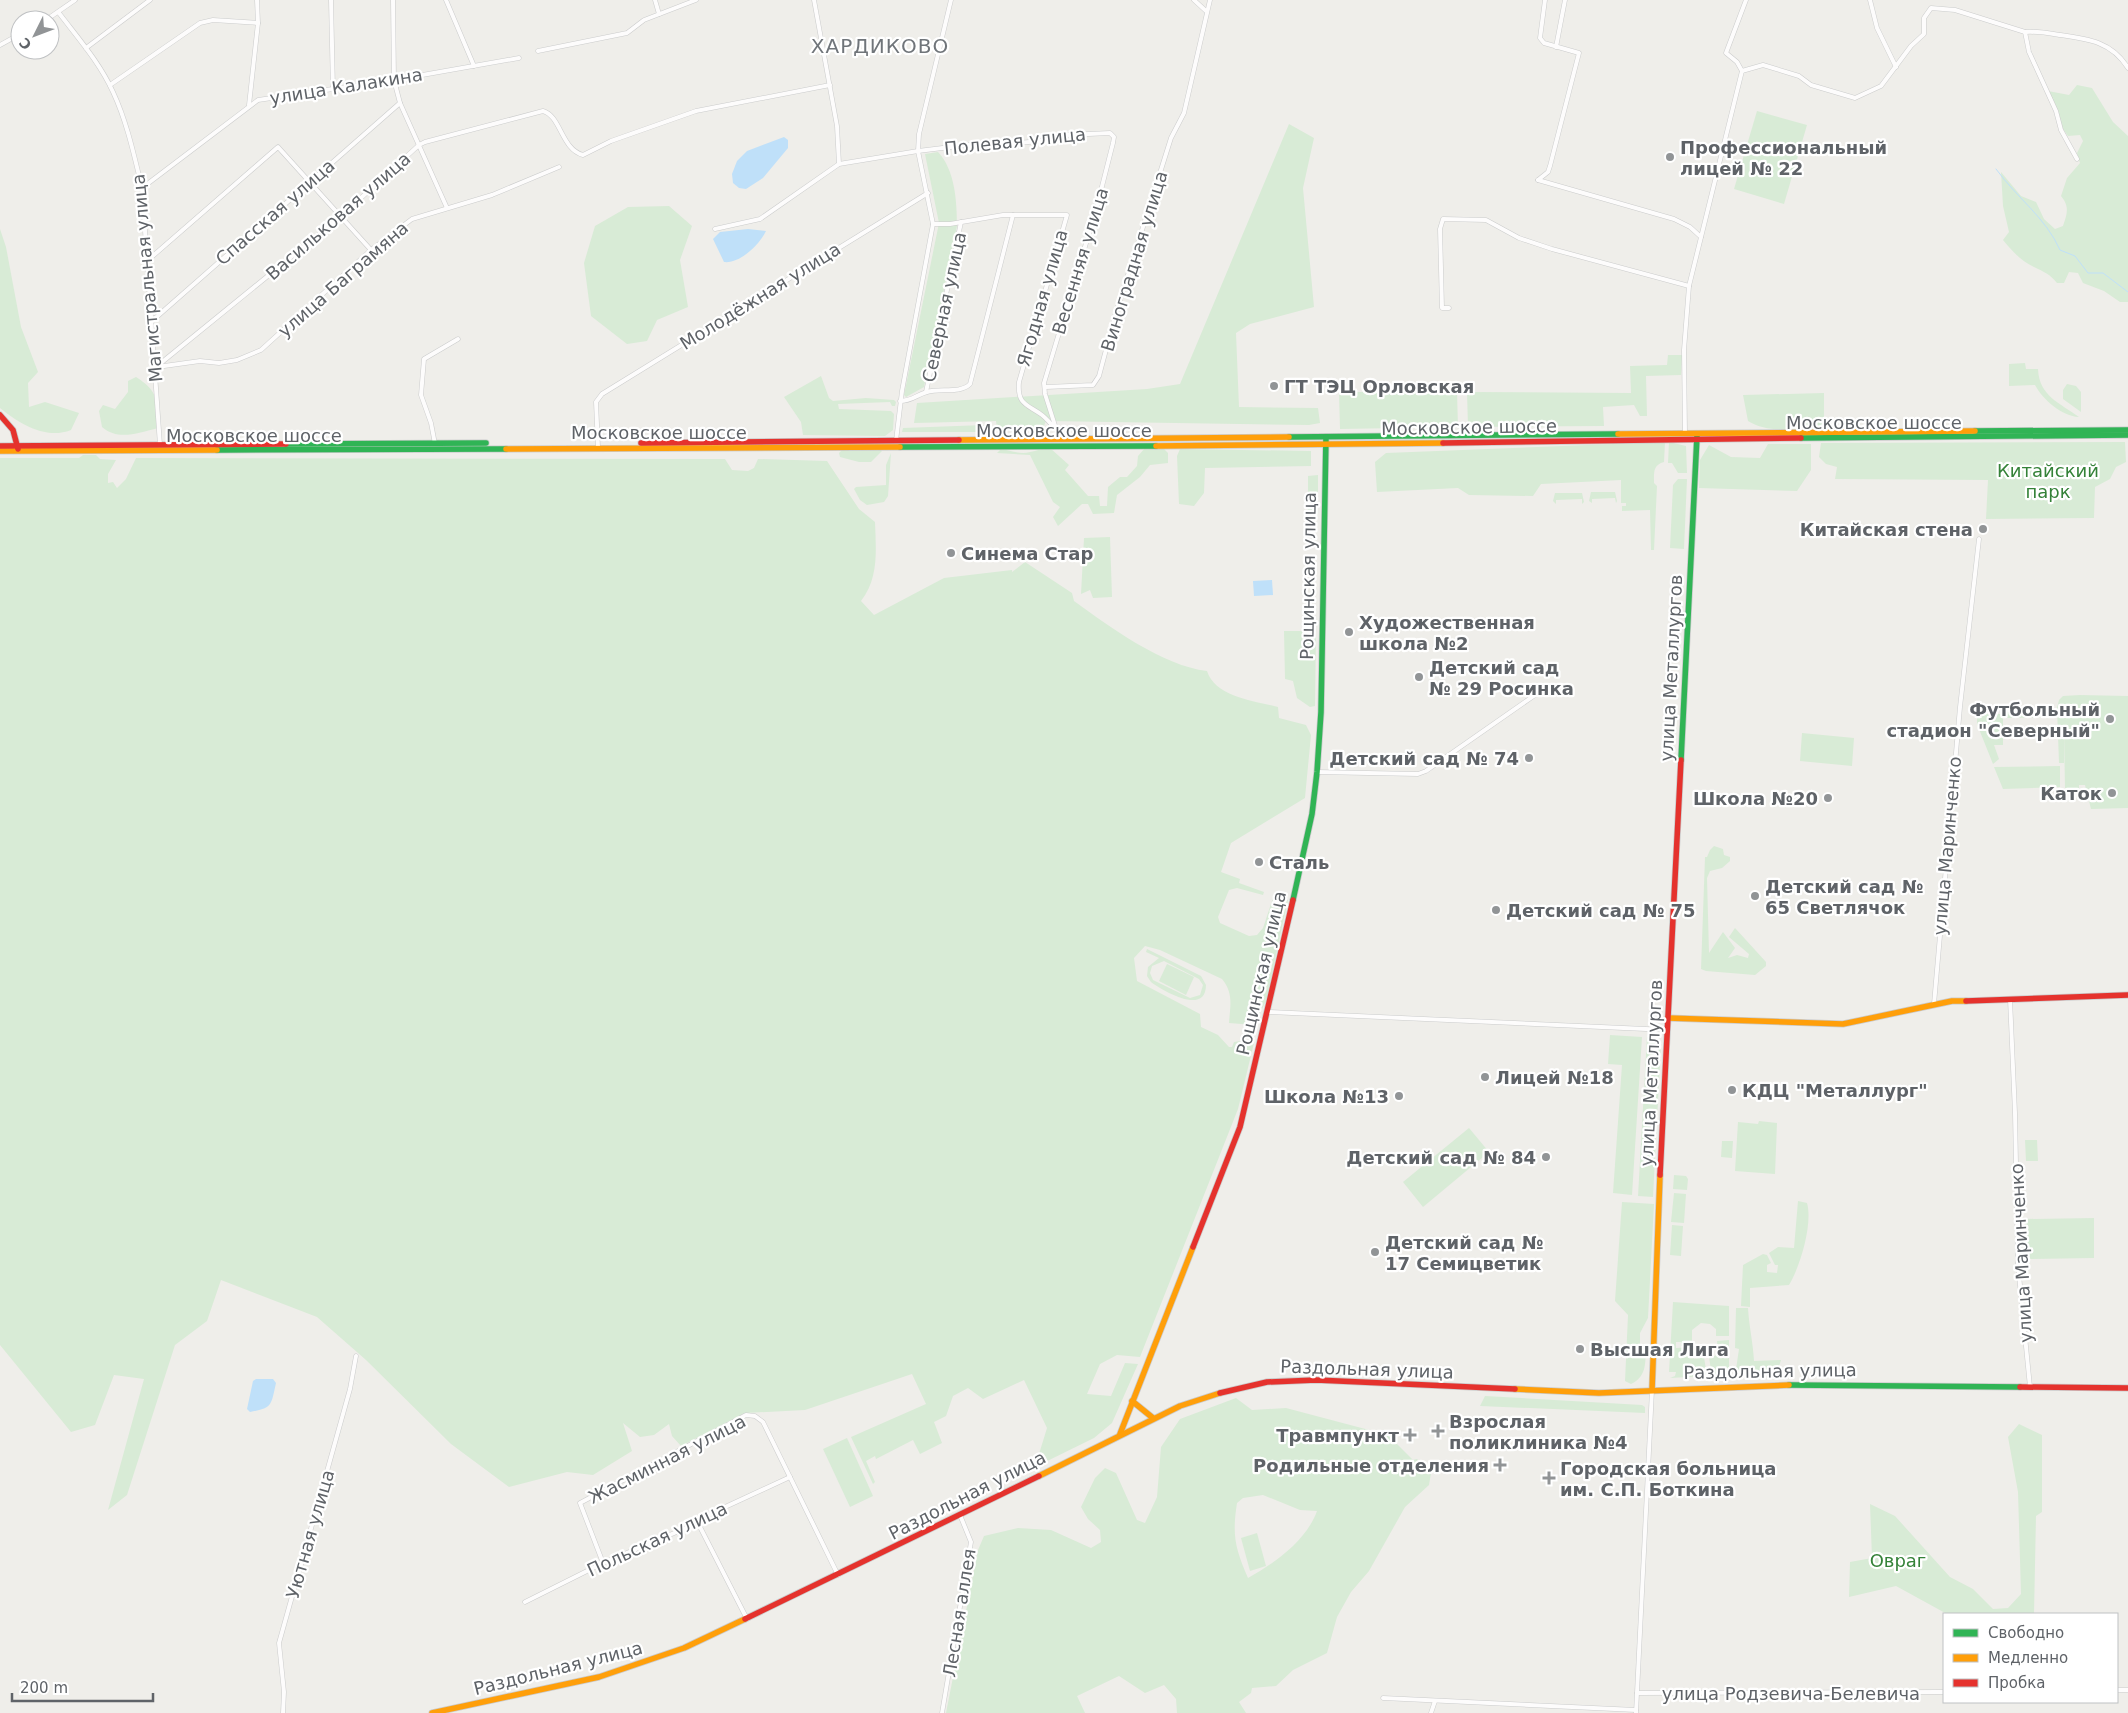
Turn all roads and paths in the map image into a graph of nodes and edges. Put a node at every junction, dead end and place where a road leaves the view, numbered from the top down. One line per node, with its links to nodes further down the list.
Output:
1 (75, 0): 17 (street)
2 (150, 0): 24 (street)
3 (257, 0): 21 (street)
4 (331, 0): 34 (street)
5 (393, 0): 31 (street)
6 (446, 0): 27 (street)
7 (655, 0): 19 (street)
8 (696, 0): 19 (street)
9 (814, 0): 33 (street)
10 (952, 0): 39 (street)
11 (1194, 0): 18 (street)
12 (1210, 0): 18 (street)
13 (1545, 0): 23 (street)
14 (1565, 0): 23 (street)
15 (1746, 0): 30 (street)
16 (1870, 0): 28 (street)
17 (60, 11)
18 (1206, 11): 60 (street, Виноградная улица)
19 (659, 14): 25 (street)
20 (60, 16): 24 (street, Магистральная улица)
21 (258, 23): 32 (street); 36 (street)
22 (2025, 32): 28 (street); 29 (street); 40 (street)
23 (1556, 47): 52 (street)
24 (86, 48): 32 (street, Магистральная улица)
25 (538, 51)
26 (519, 58): 27 (street, улица Калакина)
27 (474, 66): 31 (street, улица Калакина)
28 (1896, 67): 30 (street)
29 (2128, 68)
30 (1742, 71): 52 (street)
31 (394, 80): 34 (street, улица Калакина); 35 (street)
32 (110, 85): 44 (street, Магистральная улица)
33 (830, 85): 38 (street, Васильковая улица); 41 (street)
34 (332, 90): 36 (street, улица Калакина)
35 (400, 103): 38 (street); 43 (street, Спасская улица)
36 (249, 105): 44 (street, улица Калакина)
37 (1112, 134): 39 (street, Полевая улица); 60 (street, Весенняя улица)
38 (419, 145): 46 (street); 48 (street, Васильковая улица)
39 (918, 151): 41 (street, Полевая улица); 45 (street)
40 (2078, 159)
41 (839, 164): 51 (street)
42 (559, 167): 46 (street, улица Баграмяна)
43 (309, 181): 48 (street); 54 (street); 57 (street, Спасская улица)
44 (142, 188): 54 (street, Магистральная улица)
45 (928, 192): 50 (street); 74 (street, Молодёжная улица)
46 (447, 208): 53 (street, улица Баграмяна)
47 (1013, 215): 49 (street); 61 (street); 65 (street, Ягодная улица)
48 (341, 216): 53 (street); 59 (street, Васильковая улица)
49 (961, 222): 50 (street); 61 (street, Северная улица)
50 (933, 224): 62 (street)
51 (715, 229)
52 (1701, 237): 55 (street)
53 (371, 250): 59 (street, улица Баграмяна)
54 (147, 261): 57 (street, Магистральная улица)
55 (1689, 286): 56 (street); 68 (street)
56 (1449, 308)
57 (152, 321): 59 (street, Магистральная улица)
58 (458, 339): 72 (street)
59 (156, 367): 73 (street, Магистральная улица)
60 (1046, 387): 65 (street, Весенняя улица)
61 (927, 392): 62 (street)
62 (900, 401): 71 (street)
63 (0, 415): 77 (main road)
64 (2128, 430): 69 (main road, Московское шоссе)
65 (1057, 431): 70 (street, Весенняя улица)
66 (2128, 435): 69 (main road, Московское шоссе)
67 (1326, 436): 68 (main road, Московское шоссе); 70 (main road, Московское шоссе); 75 (main road, Рощинская улица)
68 (1685, 436): 69 (main road, Московское шоссе); 75 (main road, Московское шоссе)
69 (1697, 436): 86 (main road, улица Металлургов)
70 (1059, 438): 71 (main road, Московское шоссе)
71 (896, 443): 74 (main road, Московское шоссе); 75 (main road, Московское шоссе)
72 (435, 444): 73 (main road, Московское шоссе); 74 (main road, Московское шоссе)
73 (160, 445): 77 (main road, Московское шоссе)
74 (598, 445): 77 (main road, Московское шоссе)
75 (1326, 445): 81 (main road, Рощинская улица)
76 (0, 446): 77 (main road, Московское шоссе)
77 (18, 448): 78 (main road, Московское шоссе)
78 (0, 451)
79 (1979, 539): 84 (street, улица Маринченко)
80 (1535, 695): 81 (street)
81 (1318, 772): 85 (main road, Рощинская улица)
82 (2128, 995): 83 (main road)
83 (2010, 999): 84 (main road); 89 (street, улица Маринченко)
84 (1934, 1004): 86 (main road)
85 (1268, 1012): 87 (street); 92 (main road, Рощинская улица)
86 (1668, 1018): 87 (main road, улица Металлургов)
87 (1668, 1030): 91 (main road, улица Металлургов)
88 (356, 1356): 108 (street, Уютная улица)
89 (2030, 1387): 90 (main road, Раздольная улица); 91 (main road, Раздольная улица)
90 (2128, 1388)
91 (1652, 1390): 93 (main road, Раздольная улица); 103 (street, улица Металлургов)
92 (1132, 1401): 93 (main road); 94 (main road, Рощинская улица)
93 (1153, 1418): 94 (main road, Раздольная улица)
94 (1120, 1434): 96 (main road, Раздольная улица)
95 (790, 1477): 97 (street, Польская улица); 98 (street, Жасминная улица); 99 (street)
96 (960, 1515): 99 (main road, Раздольная улица); 110 (street, Лесная аллея)
97 (698, 1523): 98 (street, Польская улица); 101 (street)
98 (603, 1562): 100 (street, Польская улица)
99 (838, 1575): 101 (main road, Раздольная улица)
100 (525, 1602)
101 (746, 1619): 106 (main road, Раздольная улица)
102 (1943, 1692): 103 (street, улица Родзевича-Белевича)
103 (1637, 1693): 107 (street, улица Металлургов)
104 (1383, 1698): 105 (street)
105 (1435, 1701): 107 (street); 111 (street)
106 (439, 1712): 109 (main road, Раздольная улица)
107 (1636, 1712)
108 (283, 1713)
109 (432, 1713)
110 (942, 1713)
111 (1431, 1713)

